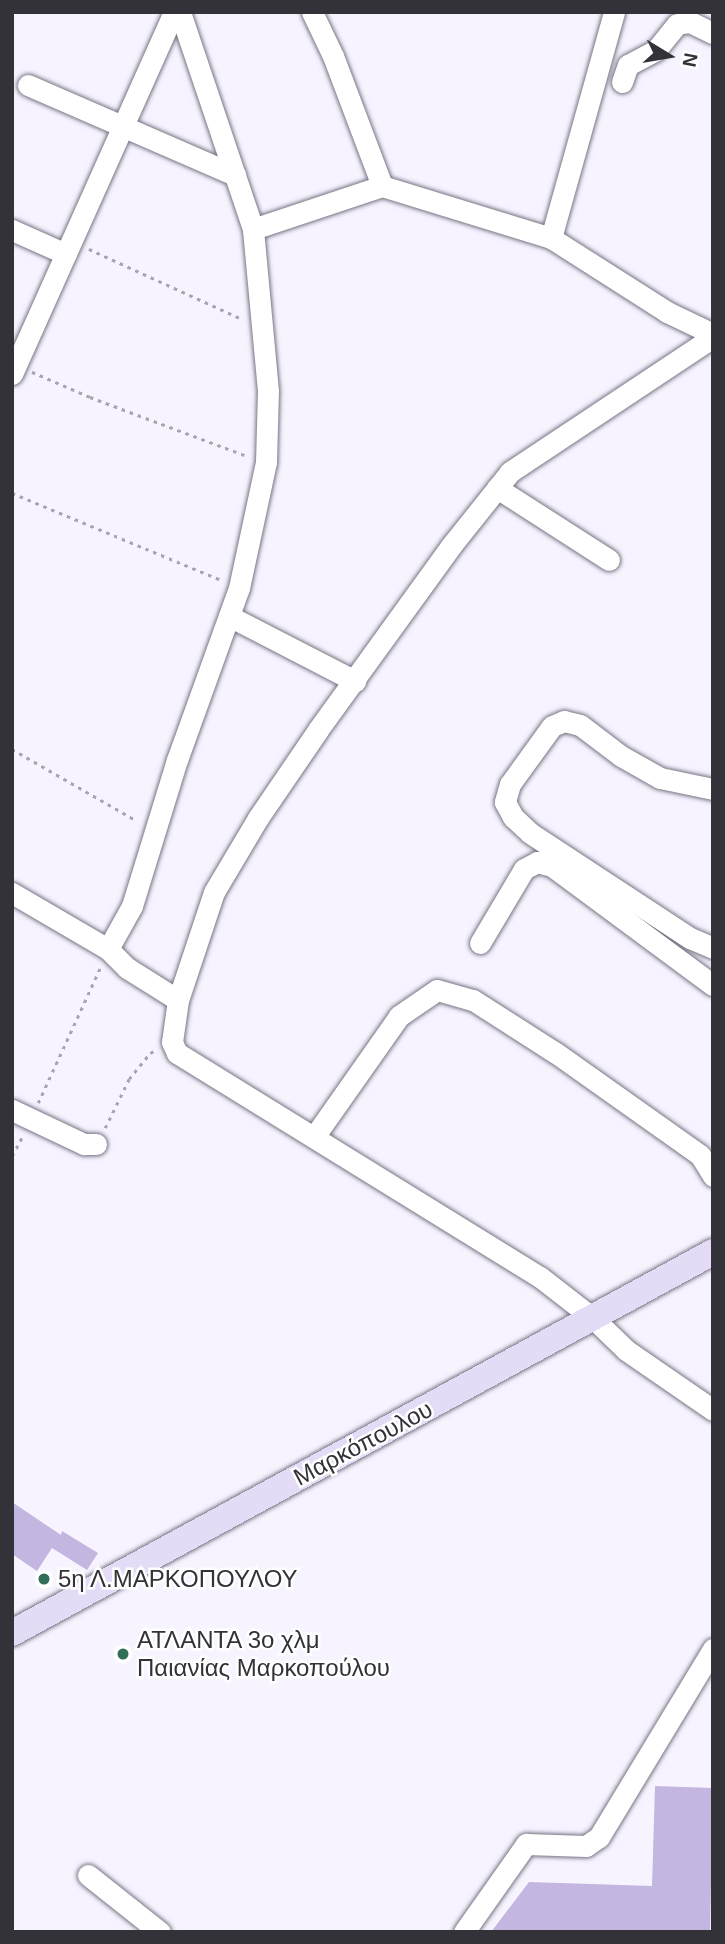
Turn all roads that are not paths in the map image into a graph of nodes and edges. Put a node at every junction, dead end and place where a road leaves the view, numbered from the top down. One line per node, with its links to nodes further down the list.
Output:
1 (174, 12): 8 (street)
2 (180, 12): 9 (street)
3 (312, 12): 10 (street)
4 (614, 12): 13 (street)
5 (713, 33): 6 (street)
6 (622, 82)
7 (29, 85): 8 (street)
8 (122, 127): 9 (street); 14 (street)
9 (235, 175): 11 (street)
10 (382, 186): 11 (street); 13 (street)
11 (253, 229): 19 (street)
12 (12, 230): 14 (street)
13 (551, 238): 15 (street)
14 (69, 247): 16 (street)
15 (713, 336): 17 (street)
16 (13, 368)
17 (497, 488): 18 (street); 20 (street)
18 (609, 559)
19 (229, 616): 20 (street); 25 (street)
20 (355, 681): 27 (street)
21 (713, 789): 24 (street)
22 (12, 893): 25 (street)
23 (480, 943): 26 (street)
24 (713, 948)
25 (108, 949): 27 (street)
26 (713, 985)
27 (178, 1000): 29 (street)
28 (22, 1114): 30 (street)
29 (314, 1137): 31 (street); 33 (street)
30 (96, 1144)
31 (713, 1176)
32 (713, 1252): 33 (main road, Μαρκόπουλου)
33 (594, 1319): 34 (street); 35 (main road, Μαρκόπουλου)
34 (713, 1410)
35 (12, 1633)
36 (713, 1649): 39 (street)
37 (88, 1875): 38 (street)
38 (160, 1932)
39 (464, 1932)

